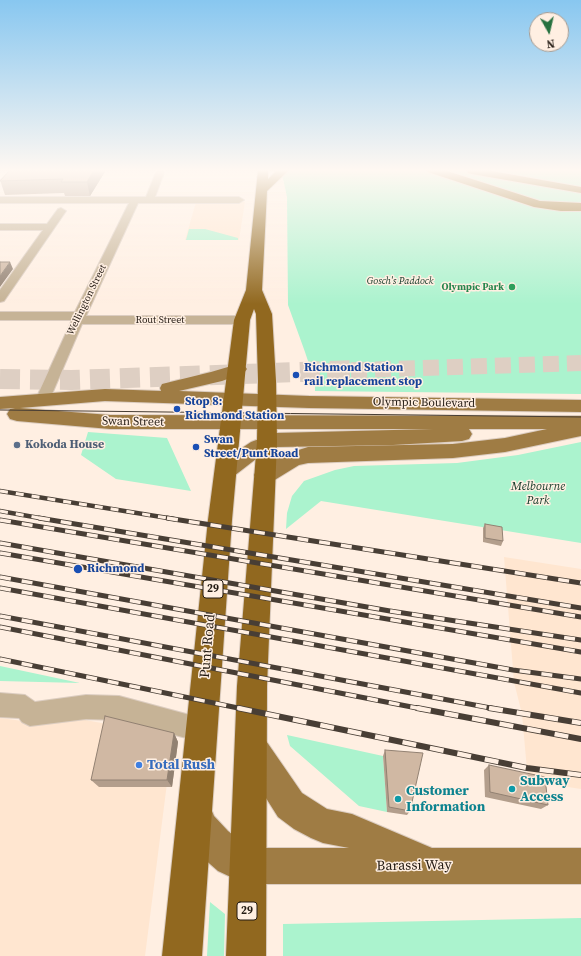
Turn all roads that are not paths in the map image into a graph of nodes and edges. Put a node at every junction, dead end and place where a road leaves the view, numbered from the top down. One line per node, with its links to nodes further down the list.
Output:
1 (58, 215): 5 (street)
2 (128, 215): 9 (street, Wellington Street)
3 (260, 215): 6 (highway, Punt Road / 29)
4 (0, 227): 5 (street)
5 (49, 227): 7 (street)
6 (254, 290): 10 (highway, Punt Road / 29); 15 (highway, Punt Road / 29)
7 (0, 298)
8 (0, 316): 9 (street, Rout Street)
9 (79, 318): 10 (street, Rout Street); 14 (street, Wellington Street)
10 (242, 320): 11 (highway, Punt Road / 29)
11 (238, 370): 12 (main road); 13 (highway, Punt Road / 29)
12 (116, 396): 13 (main road); 14 (main road)
13 (234, 399): 15 (main road); 21 (highway, Punt Road / 29)
14 (42, 401): 16 (main road)
15 (267, 401): 17 (main road, Olympic Boulevard); 25 (highway, Punt Road / 29)
16 (0, 403)
17 (521, 405): 18 (main road, Olympic Boulevard); 24 (main road)
18 (581, 406)
19 (0, 413): 21 (main road, Swan Street)
20 (581, 414): 24 (main road)
21 (231, 423): 25 (main road, Swan Street); 26 (highway, Punt Road / 29)
22 (581, 423): 24 (main road)
23 (581, 430): 24 (main road)
24 (535, 431): 25 (main road); 27 (main road)
25 (267, 432): 26 (main road); 27 (highway, Punt Road / 29)
26 (226, 470): 29 (highway, Punt Road / 29)
27 (265, 475): 30 (highway, Punt Road / 29)
28 (0, 705): 29 (street)
29 (201, 730): 31 (highway, Punt Road / 29)
30 (250, 745): 32 (main road); 33 (highway, Punt Road / 29)
31 (195, 810): 33 (main road); 35 (highway, Punt Road / 29)
32 (428, 865): 33 (main road, Barassi Way); 34 (main road, Barassi Way)
33 (248, 866): 36 (highway, Punt Road / 29)
34 (581, 866)
35 (182, 956)
36 (246, 956)

